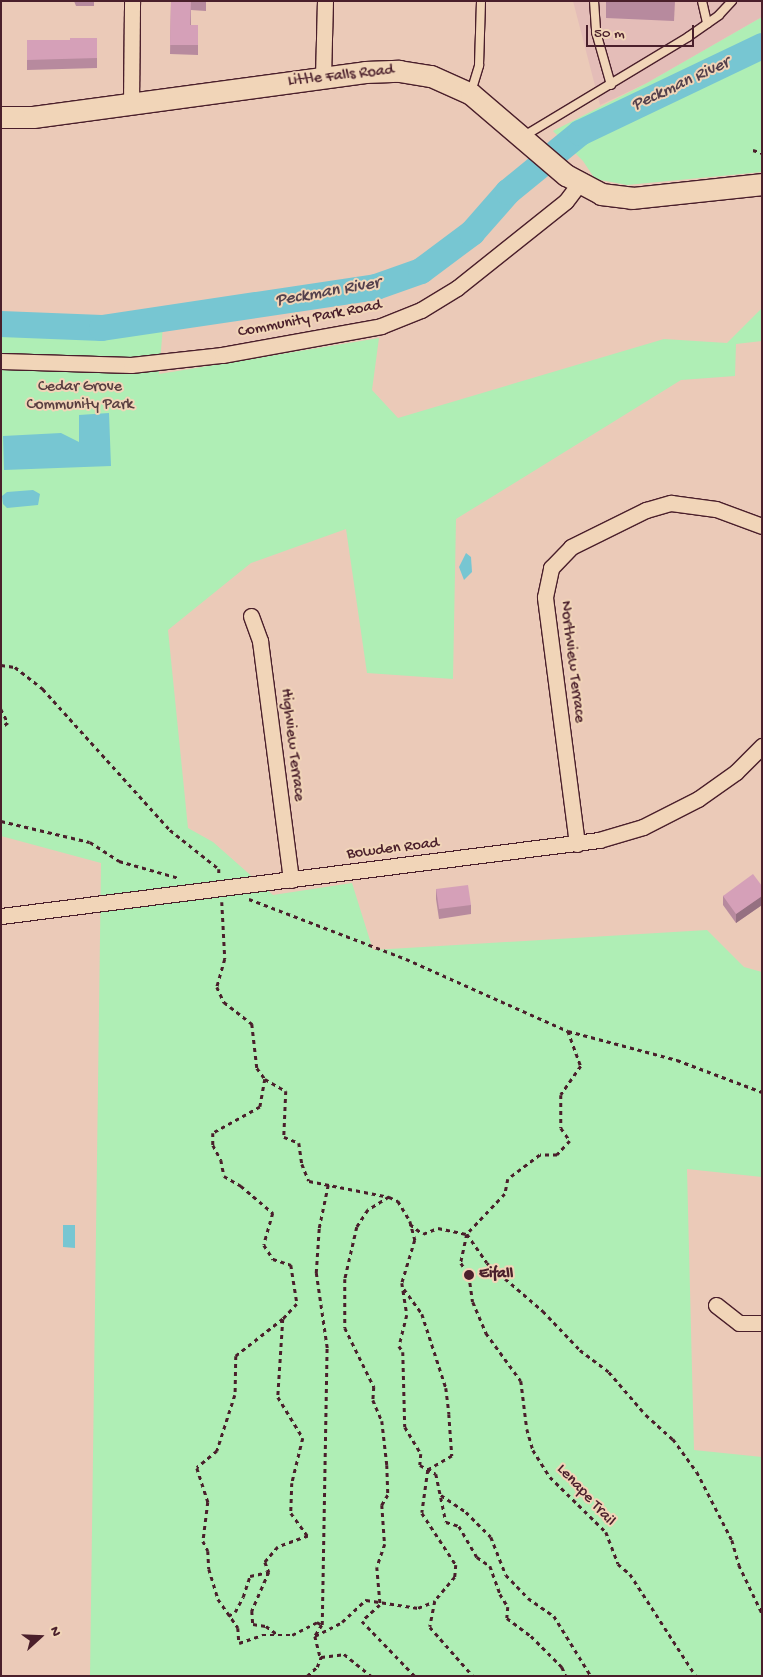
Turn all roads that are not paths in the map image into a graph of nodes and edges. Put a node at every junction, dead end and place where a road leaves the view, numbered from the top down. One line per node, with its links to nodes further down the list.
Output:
1 (132, 1): 11 (street)
2 (325, 1): 8 (street)
3 (481, 1): 10 (lane)
4 (594, 1): 9 (lane)
5 (702, 1): 7 (lane)
6 (732, 1): 7 (lane)
7 (707, 23): 9 (lane)
8 (323, 78): 10 (street, Little Falls Road); 11 (street, Little Falls Road)
9 (611, 84): 13 (lane)
10 (471, 94): 13 (street, Little Falls Road)
11 (131, 103): 12 (street, Little Falls Road)
12 (1, 117)
13 (530, 143): 14 (street, Little Falls Road)
14 (572, 180): 15 (street, Little Falls Road); 16 (street, Community Park Road)
15 (762, 184)
16 (1, 362)
17 (762, 526): 20 (street, Northview Terrace)
18 (251, 616): 21 (street, Highview Terrace)
19 (762, 746): 20 (street, Bowden Road)
20 (577, 844): 21 (street, Bowden Road)
21 (292, 880): 22 (street, Bowden Road)
22 (1, 916)
23 (716, 1305): 24 (street)
24 (762, 1323)

